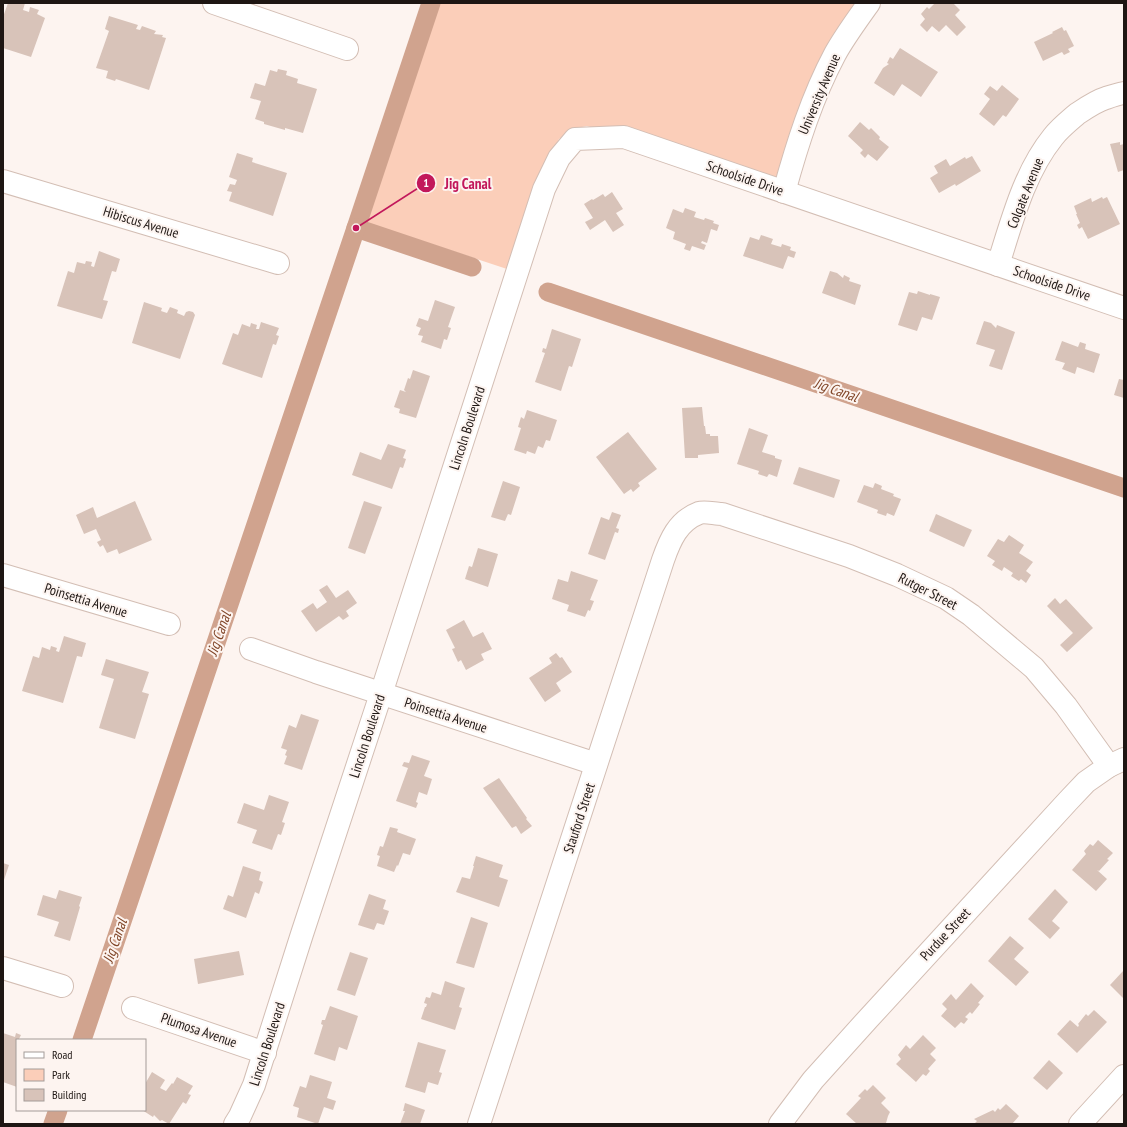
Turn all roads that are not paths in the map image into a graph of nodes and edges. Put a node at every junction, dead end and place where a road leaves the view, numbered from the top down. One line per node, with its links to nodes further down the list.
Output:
1 (214, 3): 3 (street)
2 (869, 3): 6 (street, University Avenue)
3 (347, 49)
4 (1124, 93): 8 (street, Colgate Avenue)
5 (3, 181): 7 (street, Hibiscus Avenue)
6 (784, 192): 8 (street, Schoolside Drive); 10 (street, Schoolside Drive)
7 (278, 263)
8 (998, 265): 9 (street, Schoolside Drive)
9 (1124, 308)
10 (494, 345): 15 (street, Lincoln Boulevard)
11 (689, 519): 16 (street, Rutger Street); 17 (street, Stauford Street)
12 (3, 575): 13 (street, Poinsettia Avenue)
13 (169, 624)
14 (251, 649): 15 (street, Poinsettia Avenue)
15 (381, 694): 17 (street, Poinsettia Avenue); 21 (street, Lincoln Boulevard)
16 (1117, 762): 25 (street, Purdue Street)
17 (596, 764): 24 (street, Stauford Street)
18 (3, 968): 19 (street)
19 (62, 986)
20 (133, 1008): 21 (street, Plumosa Avenue)
21 (265, 1053): 23 (street, Lincoln Boulevard)
22 (1124, 1076): 26 (street)
23 (234, 1124)
24 (479, 1124)
25 (780, 1124)
26 (1080, 1124)

